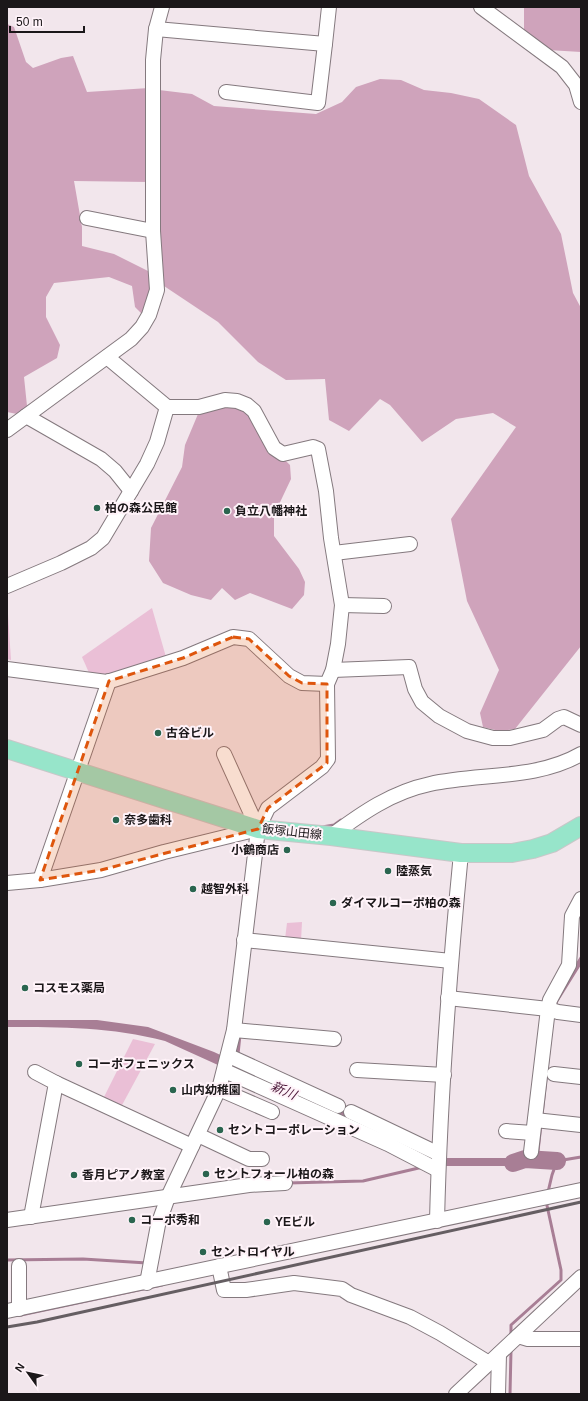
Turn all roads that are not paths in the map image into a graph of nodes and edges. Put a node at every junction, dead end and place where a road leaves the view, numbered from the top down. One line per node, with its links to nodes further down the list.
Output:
1 (162, 7): 4 (street)
2 (329, 7): 5 (street)
3 (481, 7): 7 (street)
4 (156, 29): 5 (street); 9 (street)
5 (325, 44): 6 (street)
6 (226, 92)
7 (581, 102)
8 (87, 218): 9 (street)
9 (154, 231): 10 (street)
10 (107, 357): 11 (street); 13 (street)
11 (167, 407): 15 (street); 17 (street)
12 (7, 416): 13 (street)
13 (24, 417): 14 (street); 15 (street)
14 (7, 430)
15 (131, 490): 18 (street)
16 (410, 544): 17 (street)
17 (334, 553): 19 (street)
18 (7, 586)
19 (342, 605): 20 (street); 22 (street)
20 (384, 606)
21 (7, 669): 23 (street)
22 (334, 670): 24 (street); 25 (street)
23 (109, 681): 24 (street); 29 (street)
24 (327, 684): 31 (street)
25 (581, 725)
26 (7, 749): 29 (main road, 飯塚山田線)
27 (224, 754): 31 (street)
28 (581, 754): 32 (street)
29 (77, 772): 31 (main road, 飯塚山田線); 34 (street)
30 (581, 826): 33 (main road, 飯塚山田線)
31 (258, 829): 32 (main road, 飯塚山田線); 34 (street); 37 (street)
32 (331, 836): 33 (main road, 飯塚山田線)
33 (462, 853): 38 (street)
34 (42, 876): 35 (street)
35 (7, 883)
36 (581, 899): 39 (street)
37 (244, 940): 38 (street); 43 (street)
38 (450, 961): 40 (street)
39 (574, 966): 41 (street)
40 (448, 998): 41 (street); 49 (street)
41 (552, 1010): 42 (street); 54 (street)
42 (581, 1015)
43 (234, 1030): 44 (street); 45 (street)
44 (334, 1039)
45 (227, 1063): 52 (street); 60 (street); 60 (street)
46 (357, 1070): 49 (street)
47 (35, 1072): 51 (street)
48 (554, 1074): 50 (street)
49 (444, 1075): 60 (street)
50 (581, 1077)
51 (56, 1083): 57 (street); 64 (street)
52 (219, 1089): 53 (street); 57 (street)
53 (272, 1112)
54 (537, 1124): 55 (street); 56 (street); 58 (street)
55 (581, 1125)
56 (506, 1131)
57 (195, 1141): 59 (street); 63 (street)
58 (531, 1152)
59 (262, 1159)
60 (439, 1162): 66 (street)
61 (285, 1183): 63 (street)
62 (581, 1190): 66 (street)
63 (168, 1197): 64 (street); 70 (street)
64 (31, 1217): 65 (street)
65 (7, 1220)
66 (437, 1221): 68 (street)
67 (19, 1266): 71 (street)
68 (220, 1270): 70 (street); 74 (street)
69 (581, 1277): 72 (street)
70 (147, 1283): 71 (street)
71 (13, 1310)
72 (518, 1336): 73 (street); 74 (street)
73 (581, 1339)
74 (494, 1358): 75 (street); 76 (street)
75 (456, 1394)
76 (498, 1394)

